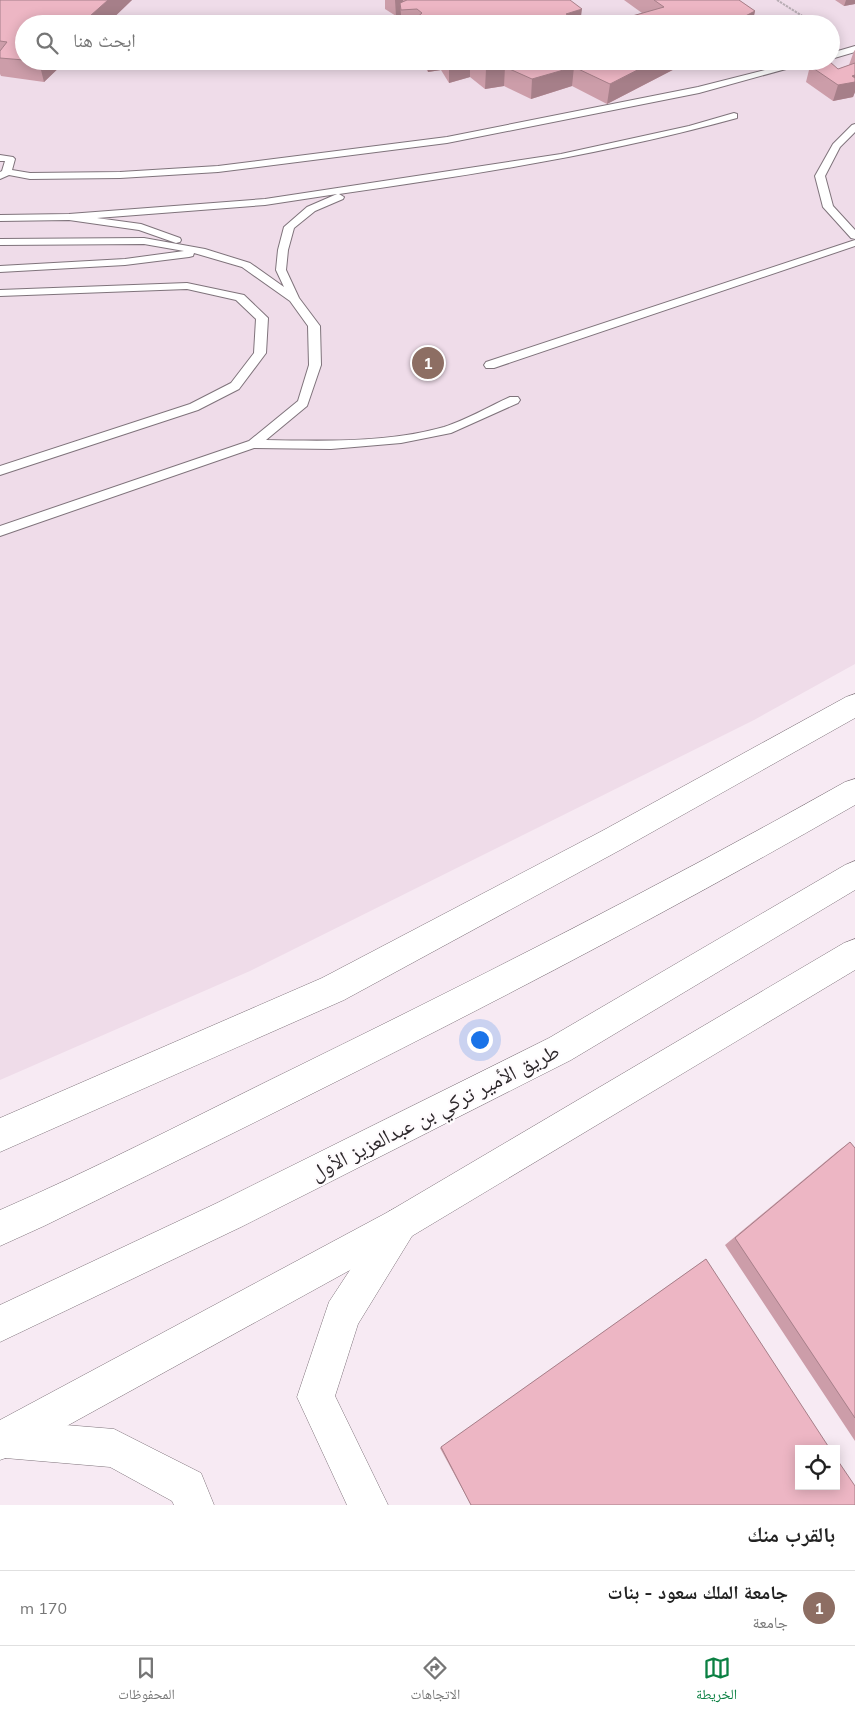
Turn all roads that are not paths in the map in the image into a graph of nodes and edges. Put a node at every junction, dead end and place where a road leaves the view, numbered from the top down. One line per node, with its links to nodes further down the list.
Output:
1 (855, 49): 2 (lane)
2 (840, 53)
3 (776, 70): 7 (lane)
4 (734, 116): 8 (lane)
5 (855, 127): 11 (lane)
6 (0, 158): 7 (lane)
7 (4, 174)
8 (361, 188): 9 (lane); 17 (lane)
9 (69, 217): 10 (lane); 14 (lane)
10 (0, 218)
11 (855, 236)
12 (0, 242): 14 (lane)
13 (855, 243): 18 (lane)
14 (205, 252): 15 (lane); 17 (lane)
15 (0, 269)
16 (0, 293): 21 (lane)
17 (294, 299): 20 (lane)
18 (490, 365)
19 (514, 400): 20 (lane)
20 (253, 444): 22 (lane)
21 (0, 471)
22 (0, 531)
23 (855, 705): 27 (main road)
24 (855, 791): 29 (main road)
25 (855, 874): 30 (main road, طريق الأمير تركي بن عبدالعزيز الأول)
26 (855, 953): 28 (main road)
27 (0, 1135)
28 (400, 1224): 31 (main road); 33 (main road)
29 (0, 1228)
30 (0, 1324)
31 (3, 1440): 32 (main road)
32 (194, 1505)
33 (368, 1505)

